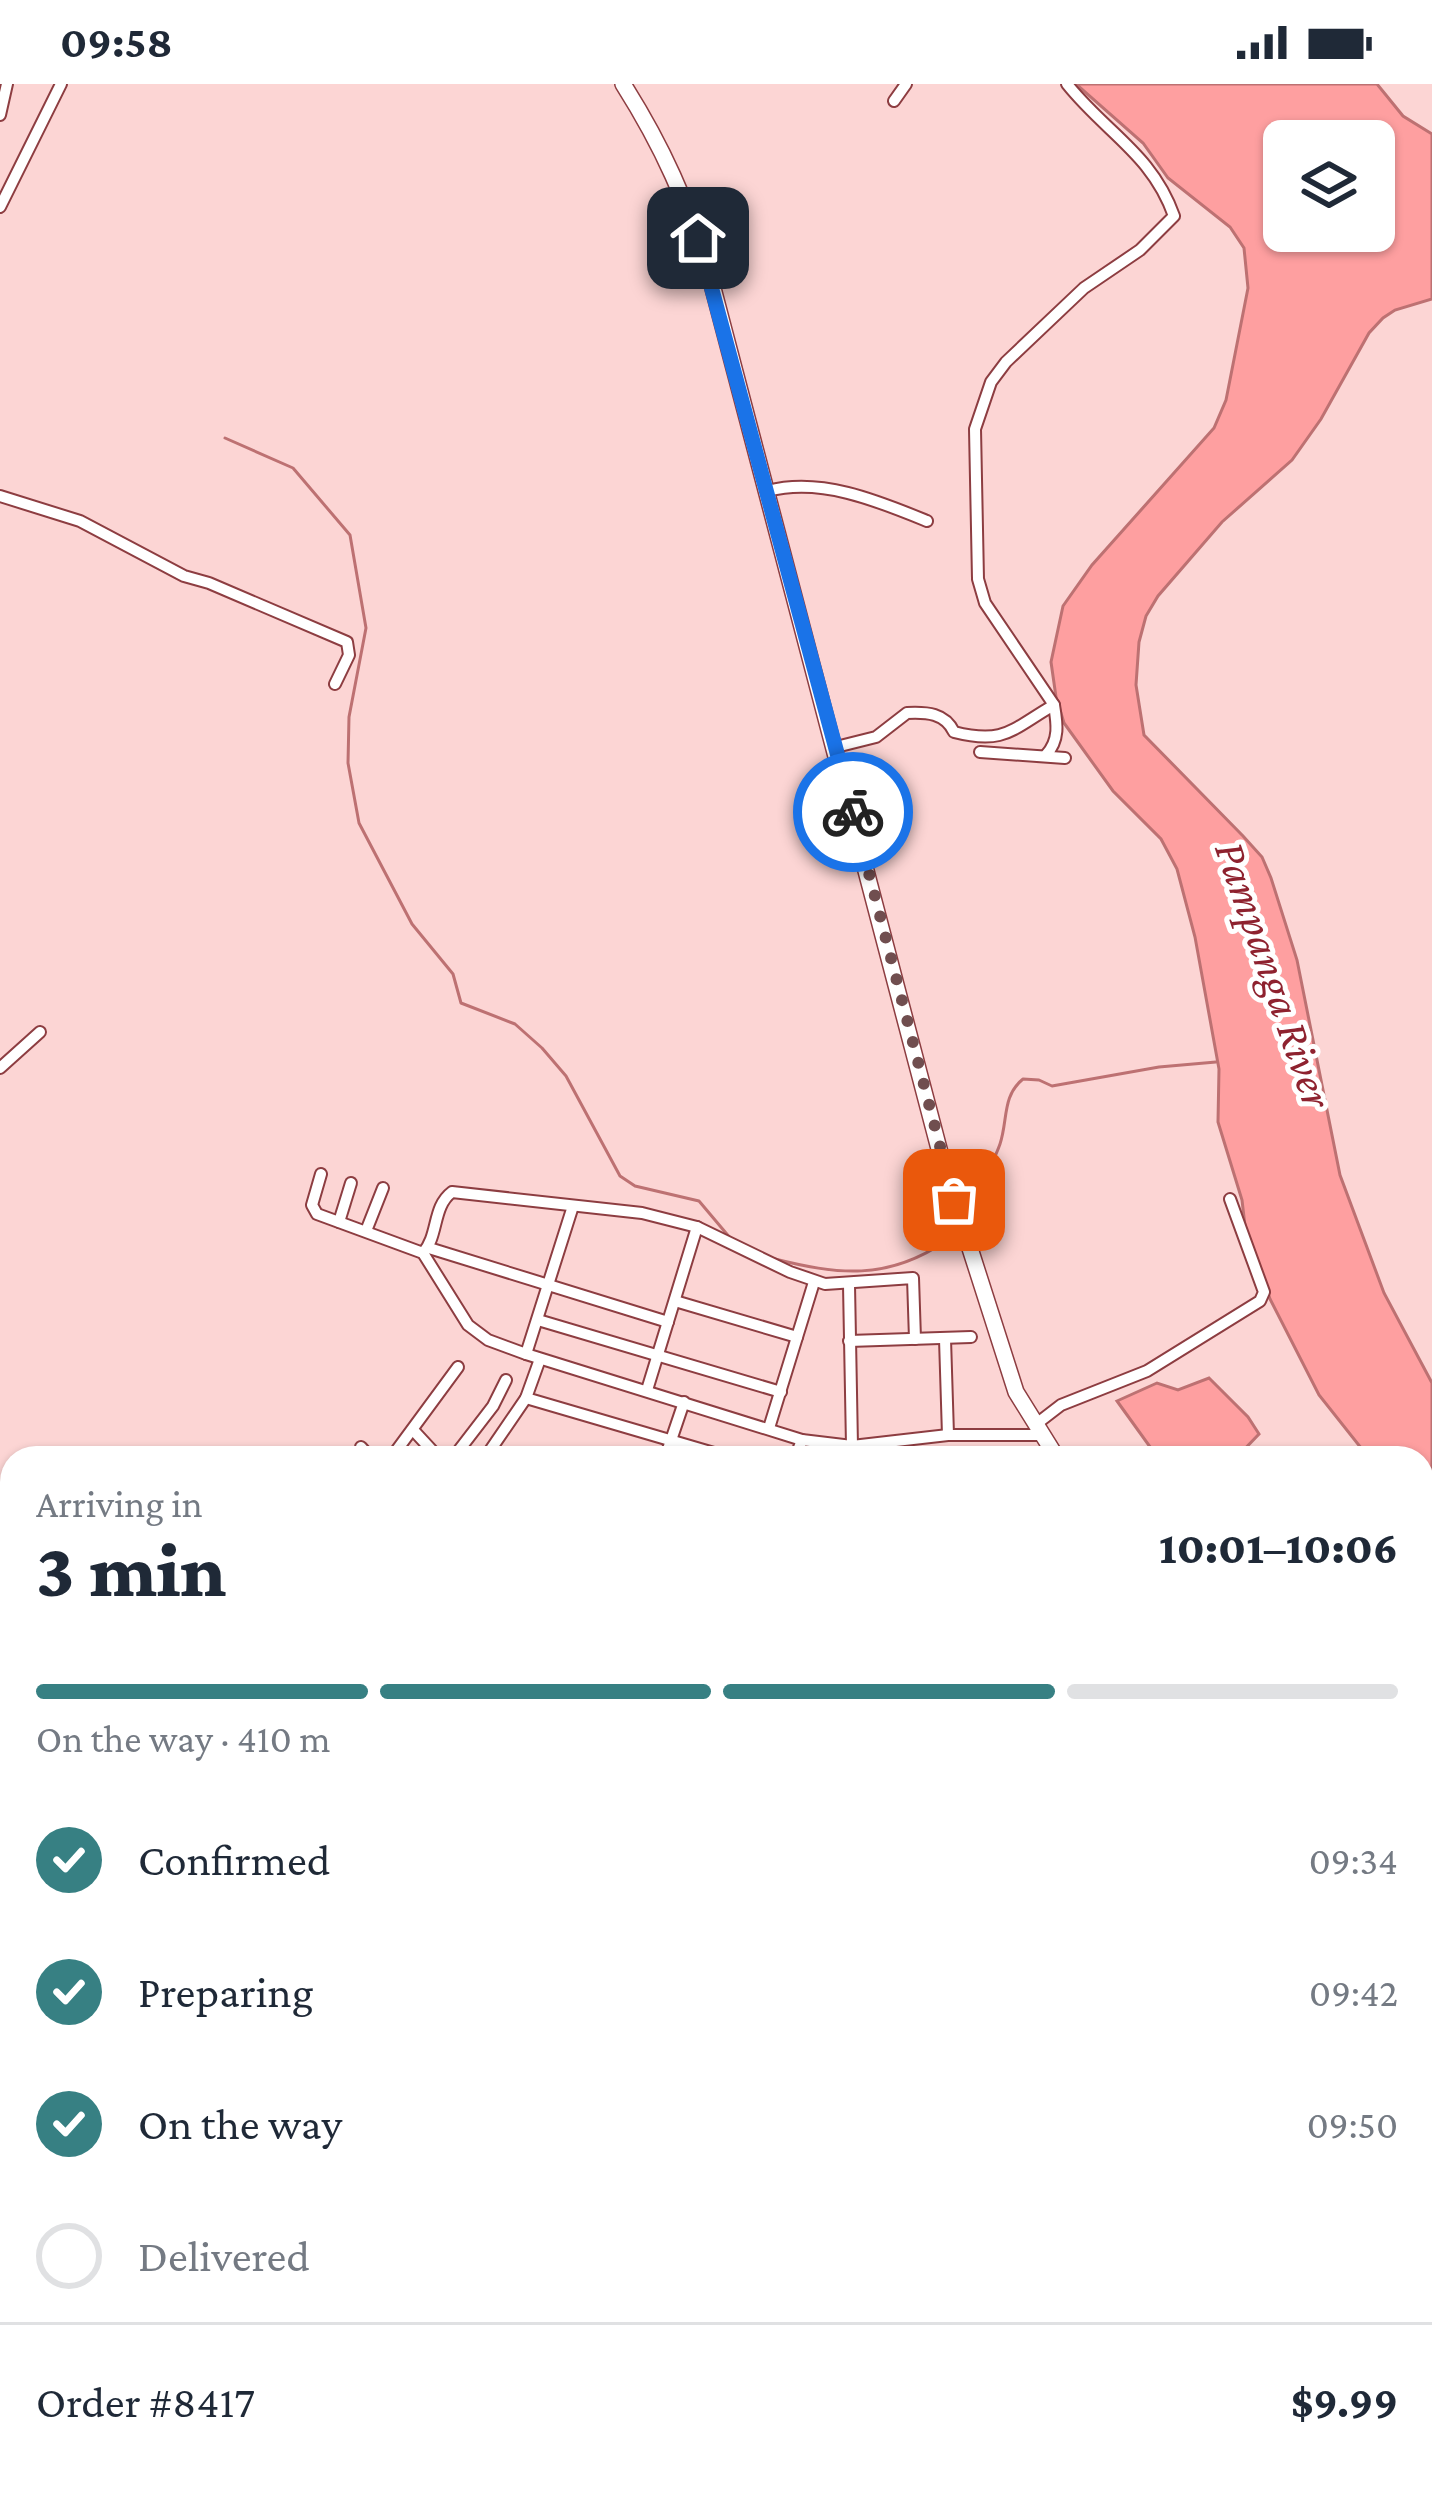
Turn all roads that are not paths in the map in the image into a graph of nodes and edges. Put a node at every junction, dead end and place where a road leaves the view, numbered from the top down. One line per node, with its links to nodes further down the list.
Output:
1 (7, 84): 7 (street)
2 (61, 84): 8 (street)
3 (623, 84): 9 (main road)
4 (906, 84): 6 (street)
5 (1067, 84): 13 (street)
6 (894, 101)
7 (0, 115)
8 (0, 207)
9 (768, 491): 11 (street); 14 (main road)
10 (0, 496): 12 (street)
11 (926, 521)
12 (335, 684)
13 (1054, 705): 14 (street); 16 (street)
14 (836, 746): 50 (main road)
15 (980, 752): 16 (street)
16 (1046, 755): 17 (street)
17 (1065, 758)
18 (40, 1032): 19 (street)
19 (0, 1067)
20 (321, 1174): 25 (street)
21 (351, 1184): 25 (street)
22 (382, 1188): 27 (street)
23 (1230, 1199): 50 (street)
24 (573, 1206): 26 (street); 28 (street); 31 (street)
25 (339, 1222): 27 (street)
26 (698, 1227): 29 (street); 32 (street)
27 (366, 1231): 28 (street)
28 (426, 1251): 31 (street); 40 (street)
29 (814, 1282): 30 (street); 35 (street)
30 (849, 1285): 37 (street); 39 (street)
31 (548, 1287): 33 (street); 34 (street)
32 (675, 1301): 34 (street); 35 (street)
33 (538, 1320): 40 (street); 41 (street)
34 (668, 1322): 41 (street)
35 (797, 1337): 46 (street)
36 (971, 1337): 38 (street)
37 (915, 1339): 38 (street); 39 (street)
38 (945, 1339): 52 (street)
39 (849, 1341): 62 (street)
40 (526, 1354): 42 (street)
41 (658, 1354): 45 (street); 46 (street)
42 (540, 1359): 45 (street); 47 (street)
43 (458, 1367): 51 (street)
44 (506, 1380): 57 (street)
45 (647, 1390): 48 (street)
46 (781, 1391): 49 (street)
47 (526, 1398): 54 (street); 58 (street)
48 (684, 1402): 49 (street); 54 (street)
49 (770, 1428): 53 (street)
50 (1038, 1430): 52 (street); 63 (main road)
51 (414, 1431): 55 (street); 56 (street)
52 (948, 1435): 62 (street)
53 (802, 1440): 61 (street); 62 (street)
54 (672, 1442): 59 (street); 60 (street)
55 (401, 1446)
56 (428, 1446)
57 (461, 1446)
58 (493, 1446)
59 (670, 1446)
60 (687, 1446)
61 (800, 1446)
62 (852, 1446)
63 (1049, 1446)

